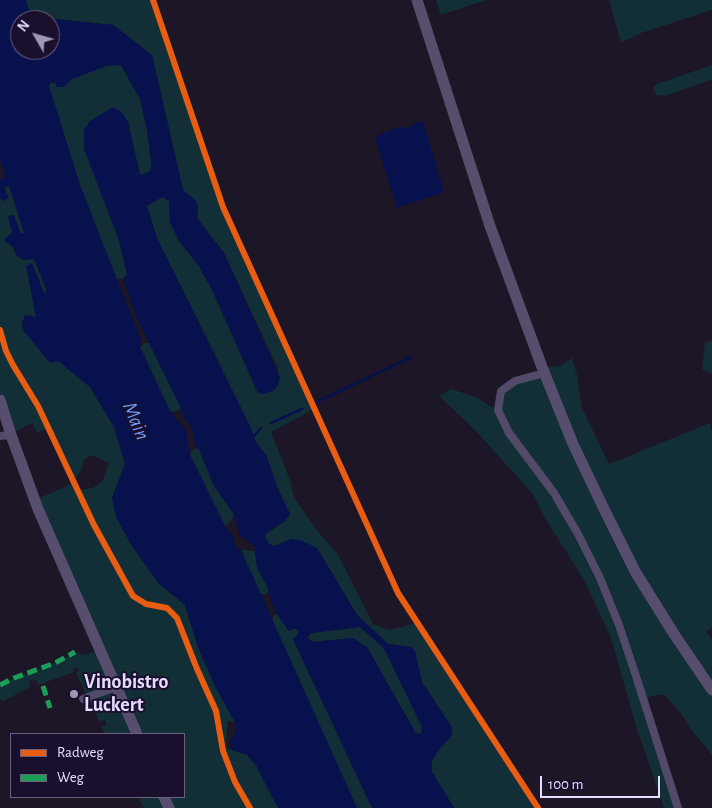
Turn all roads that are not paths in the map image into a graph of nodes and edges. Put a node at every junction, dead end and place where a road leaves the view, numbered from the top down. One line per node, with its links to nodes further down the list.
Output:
1 (417, 0): 2 (main road)
2 (544, 373): 6 (main road); 9 (street)
3 (0, 400): 4 (main road)
4 (5, 435): 5 (main road)
5 (116, 687): 7 (street); 8 (main road)
6 (712, 690)
7 (83, 699)
8 (137, 733)
9 (678, 808)

